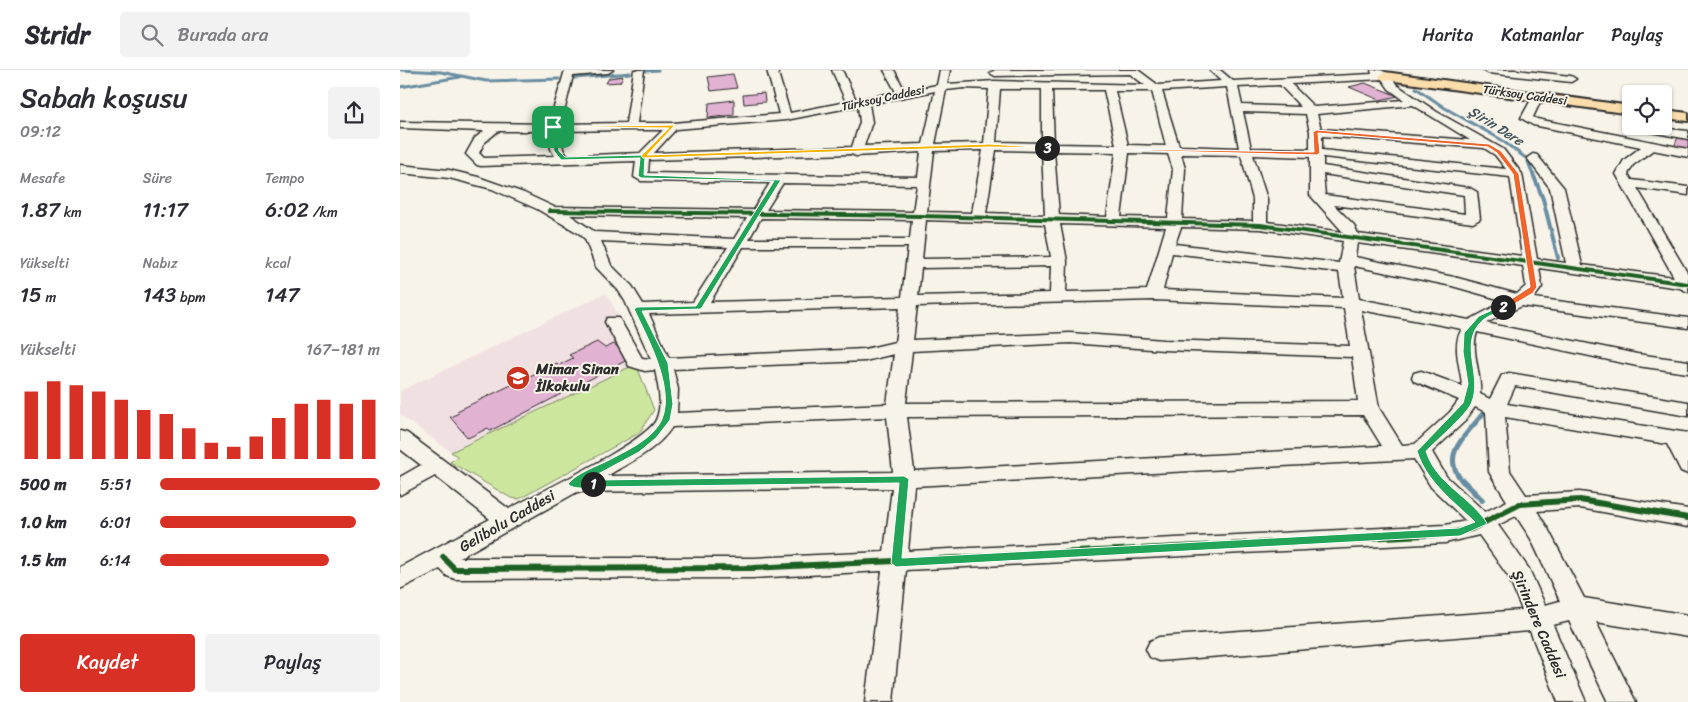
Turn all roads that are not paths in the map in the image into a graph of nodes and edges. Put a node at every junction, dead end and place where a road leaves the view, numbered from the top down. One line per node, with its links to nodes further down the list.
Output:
1 (608, 70): 10 (street)
2 (638, 70): 36 (street)
3 (772, 70): 28 (street)
4 (837, 70): 24 (street)
5 (889, 70): 21 (street)
6 (1131, 70): 12 (street); 20 (street)
7 (1214, 70): 17 (street)
8 (1256, 70): 15 (street)
9 (1488, 70): 14 (street)
10 (570, 72): 34 (street)
11 (1381, 72): 15 (street, Türksoy Caddesi); 22 (main road, Türksoy Caddesi); 23 (street)
12 (984, 73)
13 (946, 76): 16 (street, Türksoy Caddesi); 21 (street, Türksoy Caddesi); 42 (street)
14 (1572, 79)
15 (1275, 81): 17 (street, Türksoy Caddesi); 31 (street)
16 (995, 84): 18 (street, Türksoy Caddesi); 40 (street)
17 (1232, 85): 20 (street, Türksoy Caddesi); 26 (street)
18 (1048, 87): 19 (street, Türksoy Caddesi); 43 (street)
19 (1109, 88): 20 (street, Türksoy Caddesi); 44 (street)
20 (1156, 88): 45 (street)
21 (902, 94): 24 (street, Türksoy Caddesi)
22 (1536, 98): 25 (main road, Türksoy Caddesi); 39 (street)
23 (1416, 102): 31 (street); 41 (street)
24 (858, 104): 28 (street, Türksoy Caddesi); 47 (street)
25 (1622, 109)
26 (1238, 114): 30 (street); 31 (street); 46 (street)
27 (1672, 115): 29 (main road)
28 (786, 117): 33 (street, Türksoy Caddesi)
29 (1688, 118)
30 (1257, 121)
31 (1311, 122): 41 (street); 48 (street)
32 (400, 125): 35 (street, Türksoy Caddesi)
33 (673, 126): 36 (street, Türksoy Caddesi); 50 (street)
34 (553, 127): 35 (street, Türksoy Caddesi); 36 (street, Türksoy Caddesi); 52 (street)
35 (495, 128): 52 (street)
36 (631, 128)
37 (1672, 132): 38 (street)
38 (1688, 135)
39 (1652, 145): 49 (street); 58 (street)
40 (990, 146): 42 (street); 43 (street); 64 (street)
41 (1489, 146): 55 (street)
42 (928, 148): 47 (street); 57 (street)
43 (1048, 148): 44 (street); 65 (street)
44 (1124, 149): 45 (street); 66 (street)
45 (1174, 150): 46 (street); 67 (street)
46 (1246, 151): 48 (street); 68 (street)
47 (856, 152): 50 (street)
48 (1317, 153): 54 (street); 55 (street)
49 (1688, 153)
50 (643, 157): 52 (street); 56 (street)
51 (1533, 158): 78 (street)
52 (563, 159)
53 (400, 169): 61 (street)
54 (1316, 169): 60 (street); 60 (street)
55 (1516, 174): 75 (street)
56 (778, 180): 57 (street); 62 (street)
57 (925, 181): 63 (street)
58 (1628, 183): 59 (street); 79 (street)
59 (1688, 191)
60 (1323, 199): 70 (street)
61 (549, 211): 62 (street); 69 (street)
62 (757, 214): 63 (street); 71 (street)
63 (921, 216): 64 (street); 72 (street)
64 (978, 218): 65 (street)
65 (1052, 220): 66 (street); 74 (street)
66 (1113, 221): 67 (street)
67 (1175, 223): 68 (street); 73 (street)
68 (1260, 225): 70 (street)
69 (590, 236): 71 (street); 86 (street)
70 (1351, 237): 75 (street); 77 (street)
71 (739, 243): 72 (street); 85 (street)
72 (917, 243): 76 (street)
73 (1166, 248): 77 (street); 80 (street)
74 (1059, 261): 76 (street); 81 (street)
75 (1530, 262): 78 (street); 82 (street)
76 (915, 264): 83 (street)
77 (1347, 264): 82 (street); 84 (street)
78 (1575, 269): 79 (street)
79 (1687, 285)
80 (1154, 295): 81 (street); 84 (street)
81 (1058, 298): 83 (street)
82 (1518, 300): 88 (street); 89 (street)
83 (910, 302): 85 (street); 90 (street)
84 (1352, 303): 89 (street); 91 (street)
85 (698, 308): 86 (street)
86 (637, 309): 92 (street)
87 (612, 322): 92 (street)
88 (1688, 324)
89 (1474, 326): 93 (street); 95 (street)
90 (904, 346): 91 (street); 92 (street); 99 (street)
91 (1360, 352): 96 (street)
92 (664, 363): 100 (street)
93 (1688, 368)
94 (1421, 377): 95 (street)
95 (1469, 398): 97 (street); 103 (street)
96 (1369, 408): 99 (street); 104 (street)
97 (1495, 409): 98 (street); 102 (street); 110 (street)
98 (1688, 409)
99 (896, 410): 100 (street); 107 (street)
100 (666, 420): 108 (street, Gelibolu Caddesi)
101 (400, 438): 105 (street)
102 (1681, 439): 106 (street)
103 (1421, 451): 104 (street); 113 (street, Şirindere Caddesi)
104 (1396, 452): 107 (street)
105 (437, 465): 109 (street); 112 (street)
106 (1688, 466)
107 (904, 479): 108 (street); 115 (street)
108 (572, 484): 112 (street, Gelibolu Caddesi)
109 (400, 487)
110 (1520, 504): 111 (street); 113 (street); 117 (street)
111 (1688, 518)
112 (508, 521): 114 (street, Gelibolu Caddesi)
113 (1482, 523): 115 (street); 118 (street, Şirindere Caddesi)
114 (443, 557): 115 (street); 116 (street, Gelibolu Caddesi)
115 (896, 563): 121 (street)
116 (400, 579)
117 (1576, 608): 118 (street); 119 (street); 123 (street)
118 (1538, 618): 120 (street); 122 (street, Şirindere Caddesi)
119 (1688, 626)
120 (1159, 649)
121 (879, 702)
122 (1572, 702)
123 (1622, 702)

